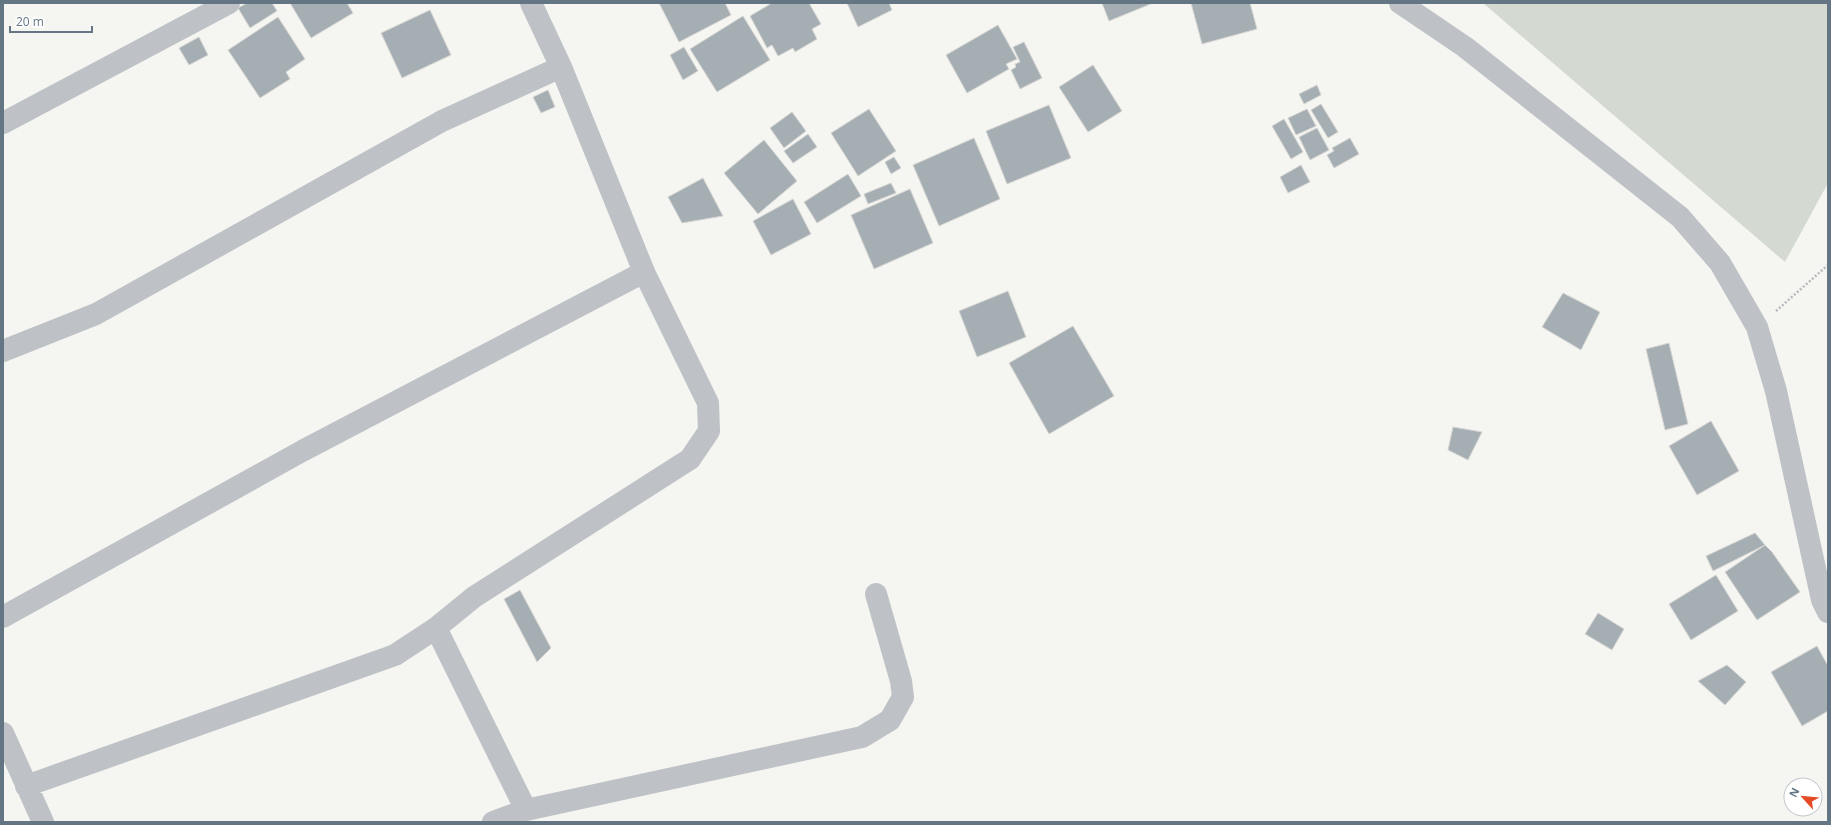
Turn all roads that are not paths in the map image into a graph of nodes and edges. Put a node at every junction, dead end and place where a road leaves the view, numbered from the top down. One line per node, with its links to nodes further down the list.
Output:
1 (229, 3): 5 (street)
2 (531, 3): 4 (street)
3 (1400, 3): 9 (street)
4 (561, 67): 6 (street); 7 (street)
5 (3, 123)
6 (644, 272): 10 (street); 11 (street)
7 (3, 351)
8 (876, 594): 14 (street)
9 (1828, 612)
10 (3, 616)
11 (436, 628): 13 (street); 14 (street)
12 (3, 733): 13 (street)
13 (26, 786): 15 (street)
14 (526, 810): 16 (street)
15 (43, 822)
16 (492, 822)

